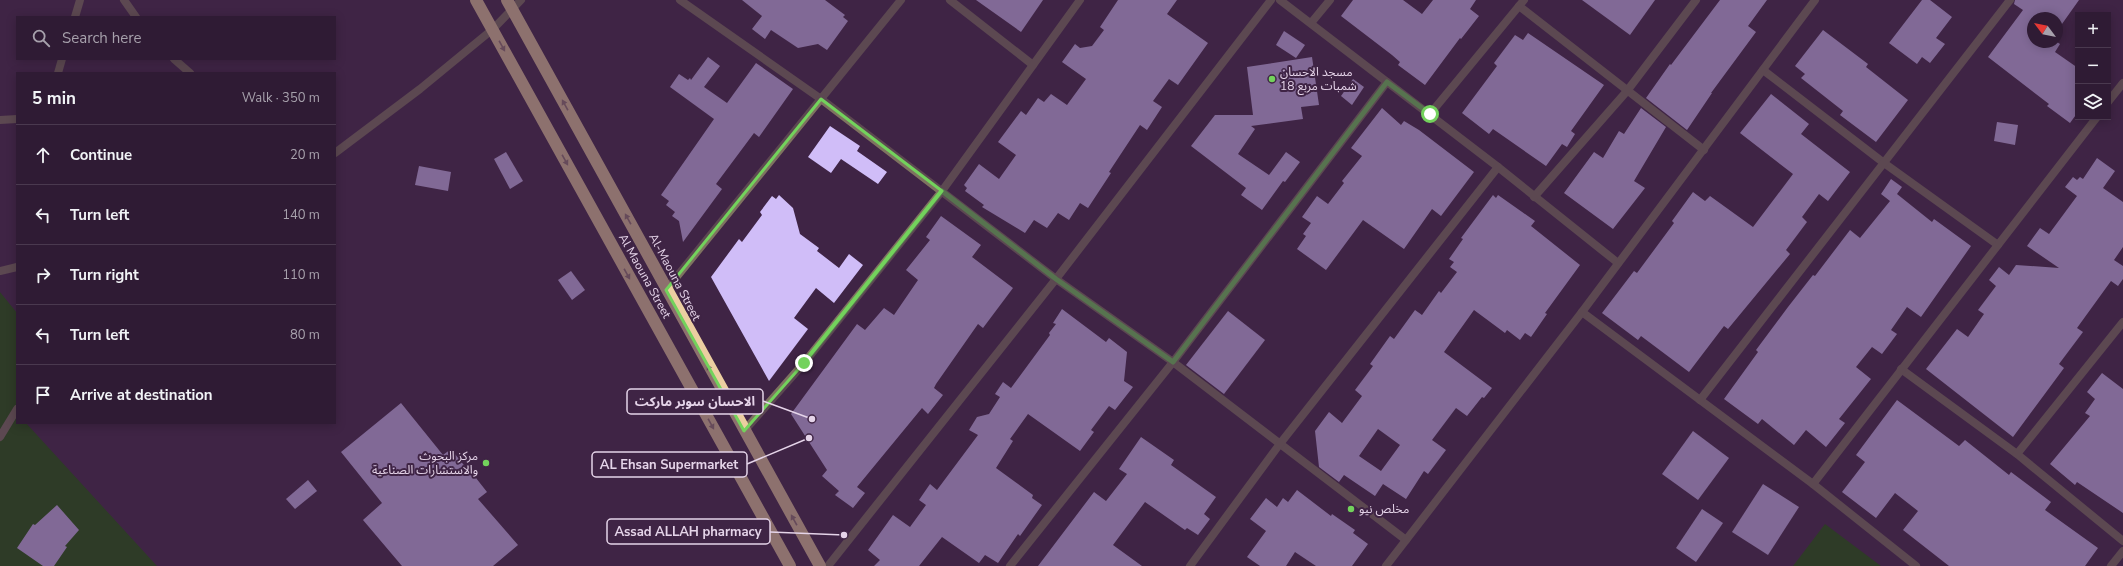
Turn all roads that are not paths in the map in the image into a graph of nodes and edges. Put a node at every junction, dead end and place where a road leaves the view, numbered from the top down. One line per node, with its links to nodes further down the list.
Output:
1 (80, 0): 17 (street)
2 (124, 0): 18 (street)
3 (476, 0): 20 (highway, Al Maouna Street)
4 (521, 0): 16 (street)
5 (680, 0): 31 (street)
6 (901, 0): 31 (street)
7 (950, 0): 23 (street)
8 (1080, 0): 23 (street)
9 (1272, 0): 46 (street)
10 (1280, 0): 19 (street)
11 (1330, 0): 19 (street)
12 (1696, 0): 29 (street)
13 (1815, 0): 24 (street)
14 (2010, 0): 38 (street)
15 (1521, 3): 29 (street); 32 (street)
16 (510, 4): 20 (street); 47 (highway, Al-Maouna Street, one-way to 16)
17 (75, 16)
18 (135, 16)
19 (1311, 23): 27 (street)
20 (493, 29): 37 (street); 62 (highway, Al Maouna Street, one-way to 62)
21 (62, 60): 25 (street)
22 (175, 60): 26 (street)
23 (1032, 65): 40 (street)
24 (1763, 70): 36 (street); 38 (street)
25 (58, 72)
26 (189, 72)
27 (1387, 82): 32 (street); 50 (street)
28 (2123, 83): 30 (street)
29 (1627, 90): 36 (street); 41 (street)
30 (2111, 98)
31 (821, 99): 40 (street); 47 (street)
32 (1430, 114): 39 (street)
33 (16, 119): 34 (street)
34 (0, 120)
35 (2094, 120): 42 (street)
36 (1704, 150): 43 (street)
37 (336, 152)
38 (1884, 163): 42 (street); 52 (street)
39 (1498, 167): 41 (street); 56 (street)
40 (942, 191): 46 (street); 54 (street)
41 (1534, 197): 43 (street)
42 (1998, 245): 51 (street)
43 (1618, 263): 48 (street)
44 (16, 268): 45 (street)
45 (0, 271)
46 (1056, 279): 50 (street); 64 (street)
47 (666, 290): 54 (highway, Al-Maouna Street, one-way to 47)
48 (1582, 312): 52 (street); 59 (street)
49 (2123, 322): 57 (street)
50 (1173, 362): 56 (street); 65 (street)
51 (1901, 369): 57 (street); 58 (street)
52 (1700, 400): 58 (street)
53 (16, 411): 55 (street)
54 (744, 431): 63 (highway, Al-Maouna Street, one-way to 54)
55 (0, 437)
56 (1279, 445): 59 (street); 66 (street)
57 (2018, 454): 60 (street)
58 (1812, 484): 68 (street)
59 (1406, 540): 67 (street)
60 (2123, 541)
61 (2123, 551): 69 (street)
62 (790, 566)
63 (820, 566)
64 (828, 566)
65 (1010, 566)
66 (1190, 566)
67 (1386, 566)
68 (1916, 566)
69 (2111, 566)

